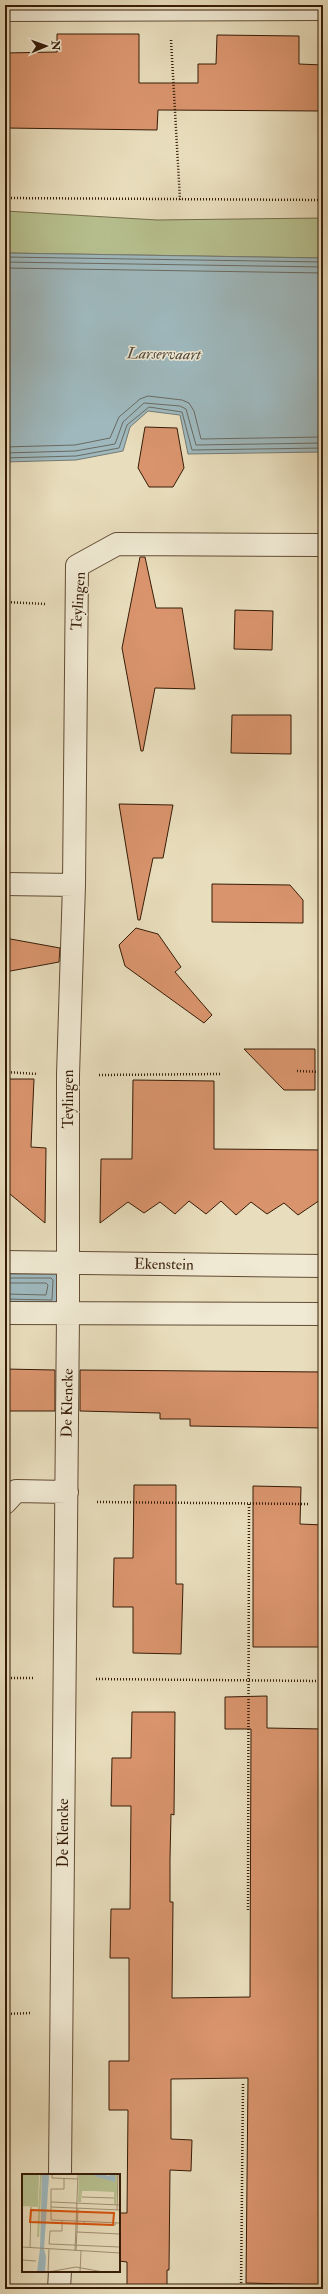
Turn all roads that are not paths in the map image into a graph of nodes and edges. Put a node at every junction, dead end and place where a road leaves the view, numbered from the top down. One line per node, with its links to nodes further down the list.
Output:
1 (170, 8): 2 (street); 3 (street)
2 (323, 9)
3 (5, 10)
4 (323, 545): 6 (street, Teylingen)
5 (5, 884): 6 (street)
6 (74, 885): 8 (street, Teylingen)
7 (5, 1262): 8 (street, Ekenstein)
8 (67, 1263): 9 (street, Ekenstein); 11 (street, Teylingen)
9 (323, 1266)
10 (5, 1313): 11 (street)
11 (68, 1314): 12 (street); 13 (street, De Klencke)
12 (323, 1314)
13 (66, 1497): 14 (street); 15 (street, De Klencke)
14 (5, 1503)
15 (60, 2174)
16 (60, 2272): 17 (street)
17 (59, 2289)

